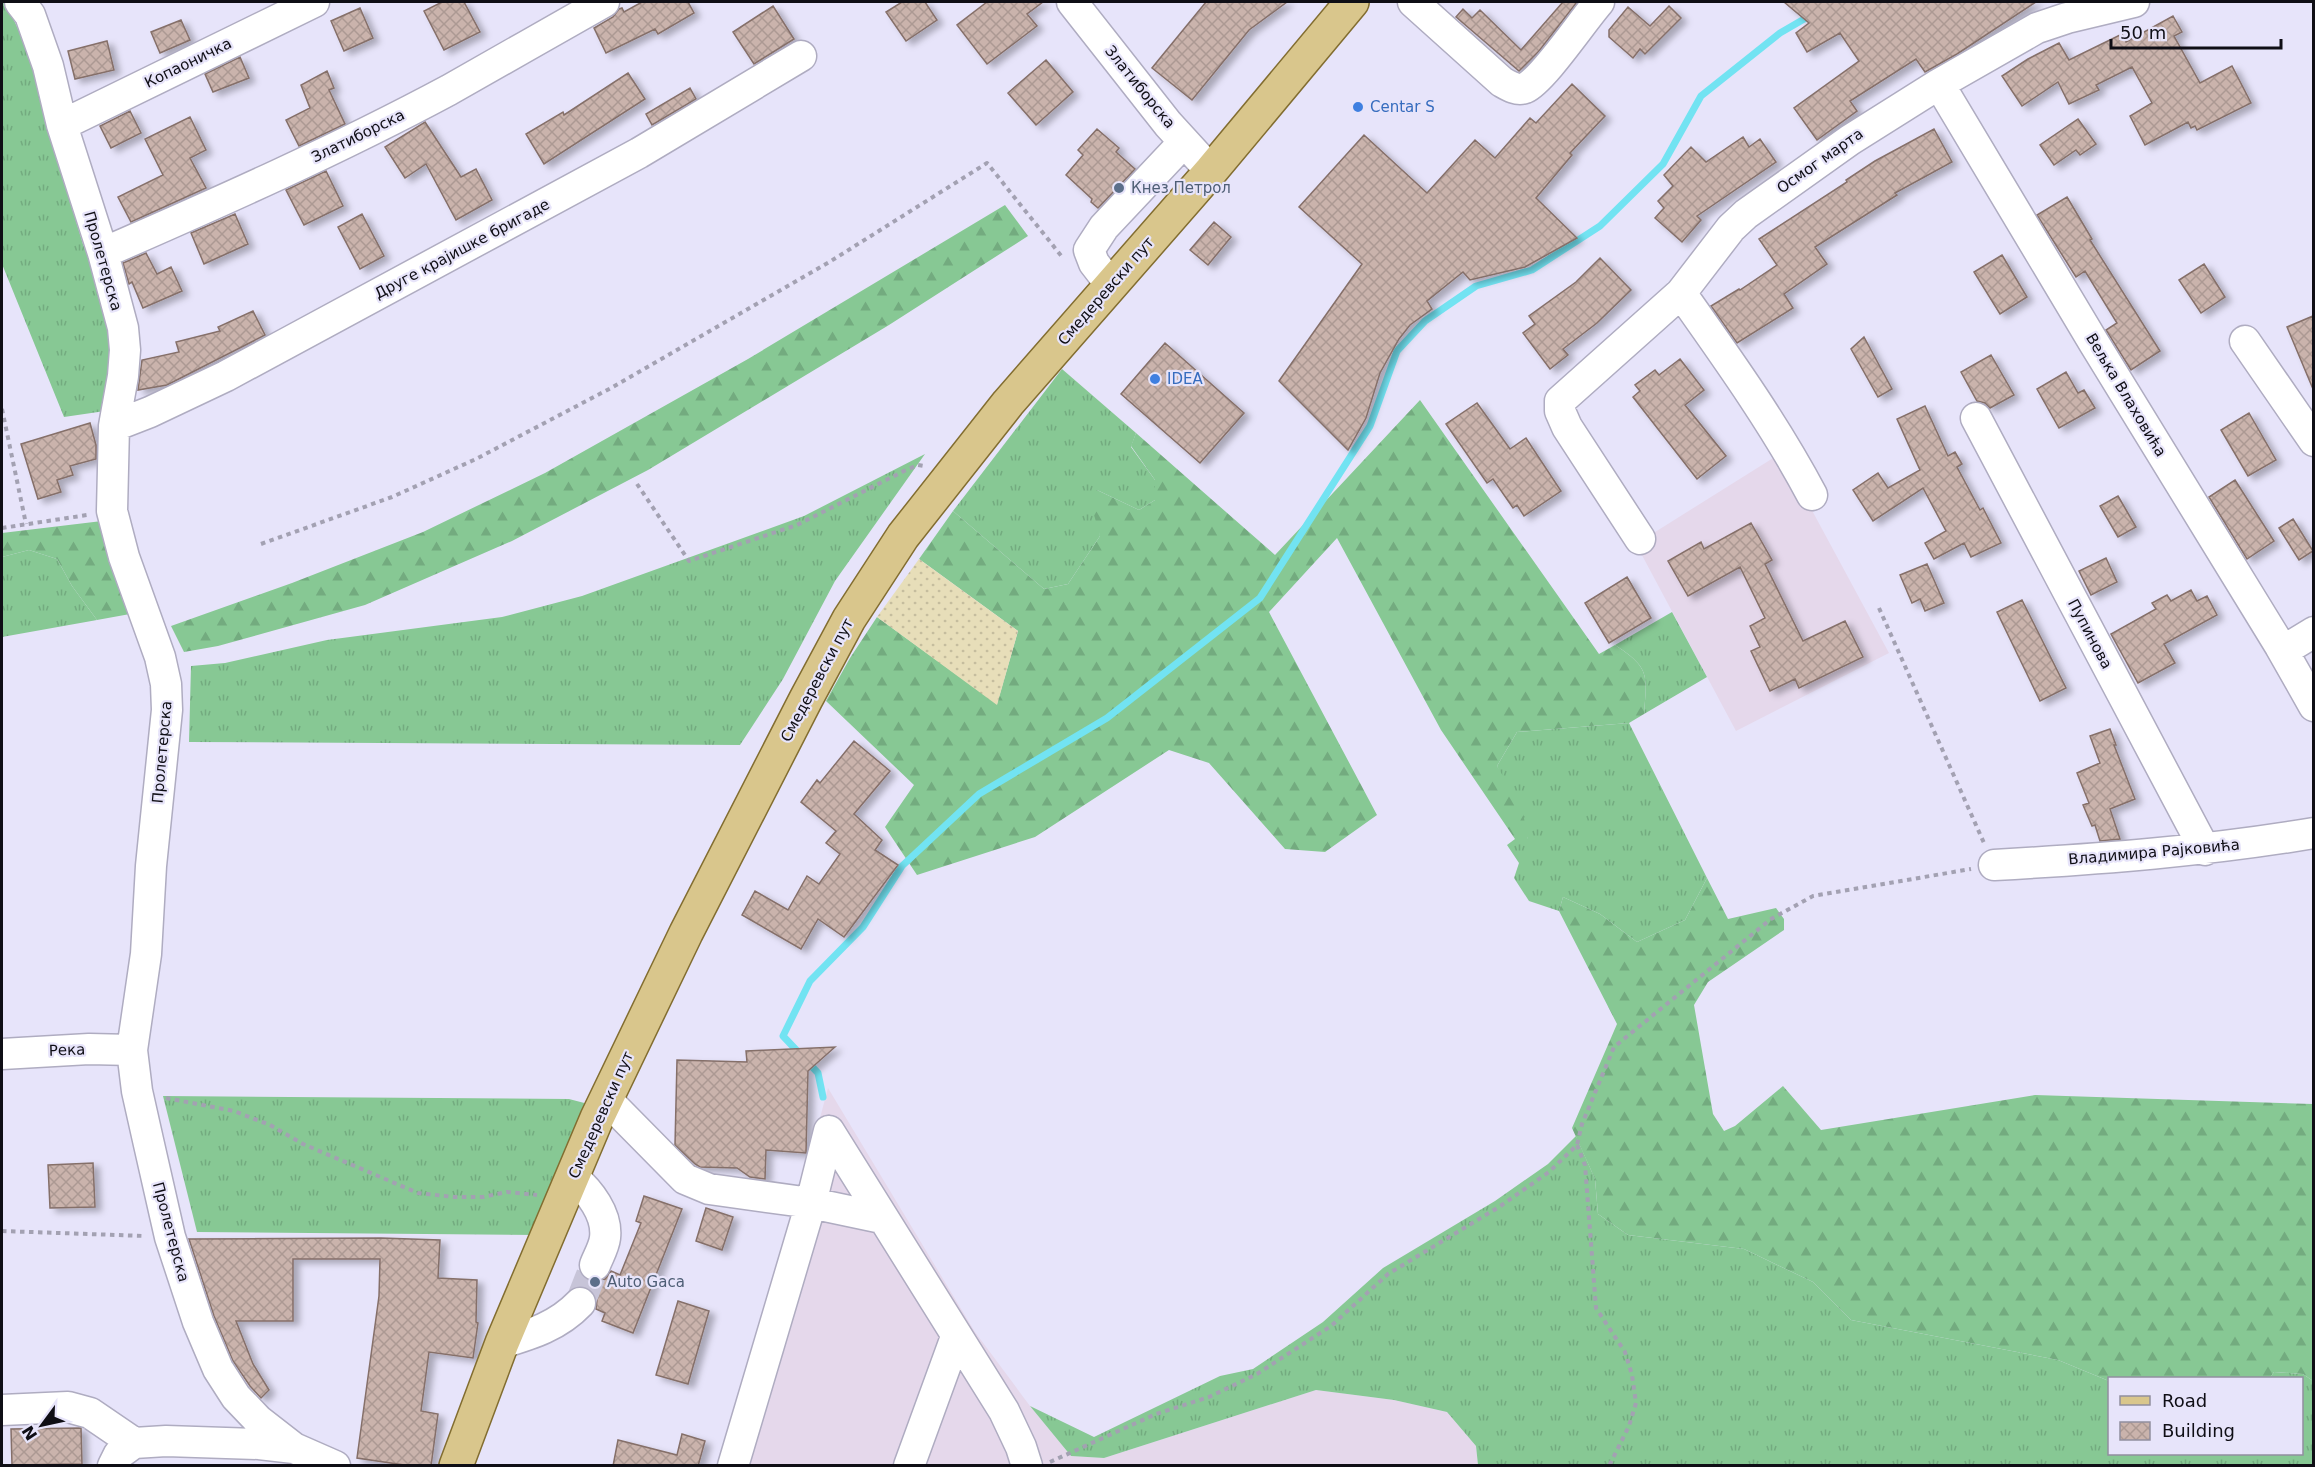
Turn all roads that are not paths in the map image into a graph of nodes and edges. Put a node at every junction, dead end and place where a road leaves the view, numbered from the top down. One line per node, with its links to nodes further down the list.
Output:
1 (20, 2): 11 (street, Пролетерска)
2 (314, 2): 11 (street, Копаоничка)
3 (604, 2): 14 (street, Златиборска)
4 (1071, 2): 12 (street, Златиборска)
5 (1352, 2): 13 (main road, Смедеревски пут)
6 (1413, 2): 7 (street)
7 (1599, 2)
8 (2134, 2): 10 (street, Осмог марта)
9 (801, 56): 19 (street, Друге крајишке бригаде)
10 (1939, 84): 16 (street, Осмог марта); 24 (street, Вељка Влаховића)
11 (62, 125): 14 (street, Пролетерска)
12 (1184, 142): 13 (street, Златиборска); 15 (street)
13 (1211, 171): 15 (main road, Смедеревски пут)
14 (103, 253): 19 (street, Пролетерска)
15 (1111, 285): 31 (main road, Смедеревски пут)
16 (1681, 293): 21 (street); 22 (street, Осмог марта)
17 (2246, 341): 20 (street)
18 (1976, 418): 27 (street, Пупинова)
19 (114, 426): 29 (street, Пролетерска)
20 (2313, 441)
21 (1812, 495)
22 (1640, 539)
23 (2313, 632): 24 (street)
24 (2283, 651): 25 (street, Вељка Влаховића)
25 (2313, 705)
26 (2313, 833): 27 (street, Владимира Рајковића)
27 (2205, 850): 28 (street, Владимира Рајковића)
28 (1994, 865)
29 (132, 1050): 30 (street, Река); 41 (street, Пролетерска)
30 (2, 1054)
31 (606, 1099): 32 (main road, Смедеревски пут); 33 (street)
32 (567, 1190): 35 (street); 38 (main road, Смедеревски пут)
33 (811, 1203): 34 (street); 34 (street); 45 (street)
34 (882, 1218): 37 (street)
35 (596, 1265)
36 (580, 1303): 38 (street)
37 (956, 1337): 46 (street); 47 (street)
38 (502, 1343): 42 (main road, Смедеревски пут)
39 (2, 1410): 40 (street)
40 (134, 1443): 41 (street); 43 (street)
41 (294, 1448): 44 (street)
42 (460, 1464)
43 (113, 1466)
44 (335, 1466)
45 (733, 1466)
46 (909, 1466)
47 (1027, 1466)

